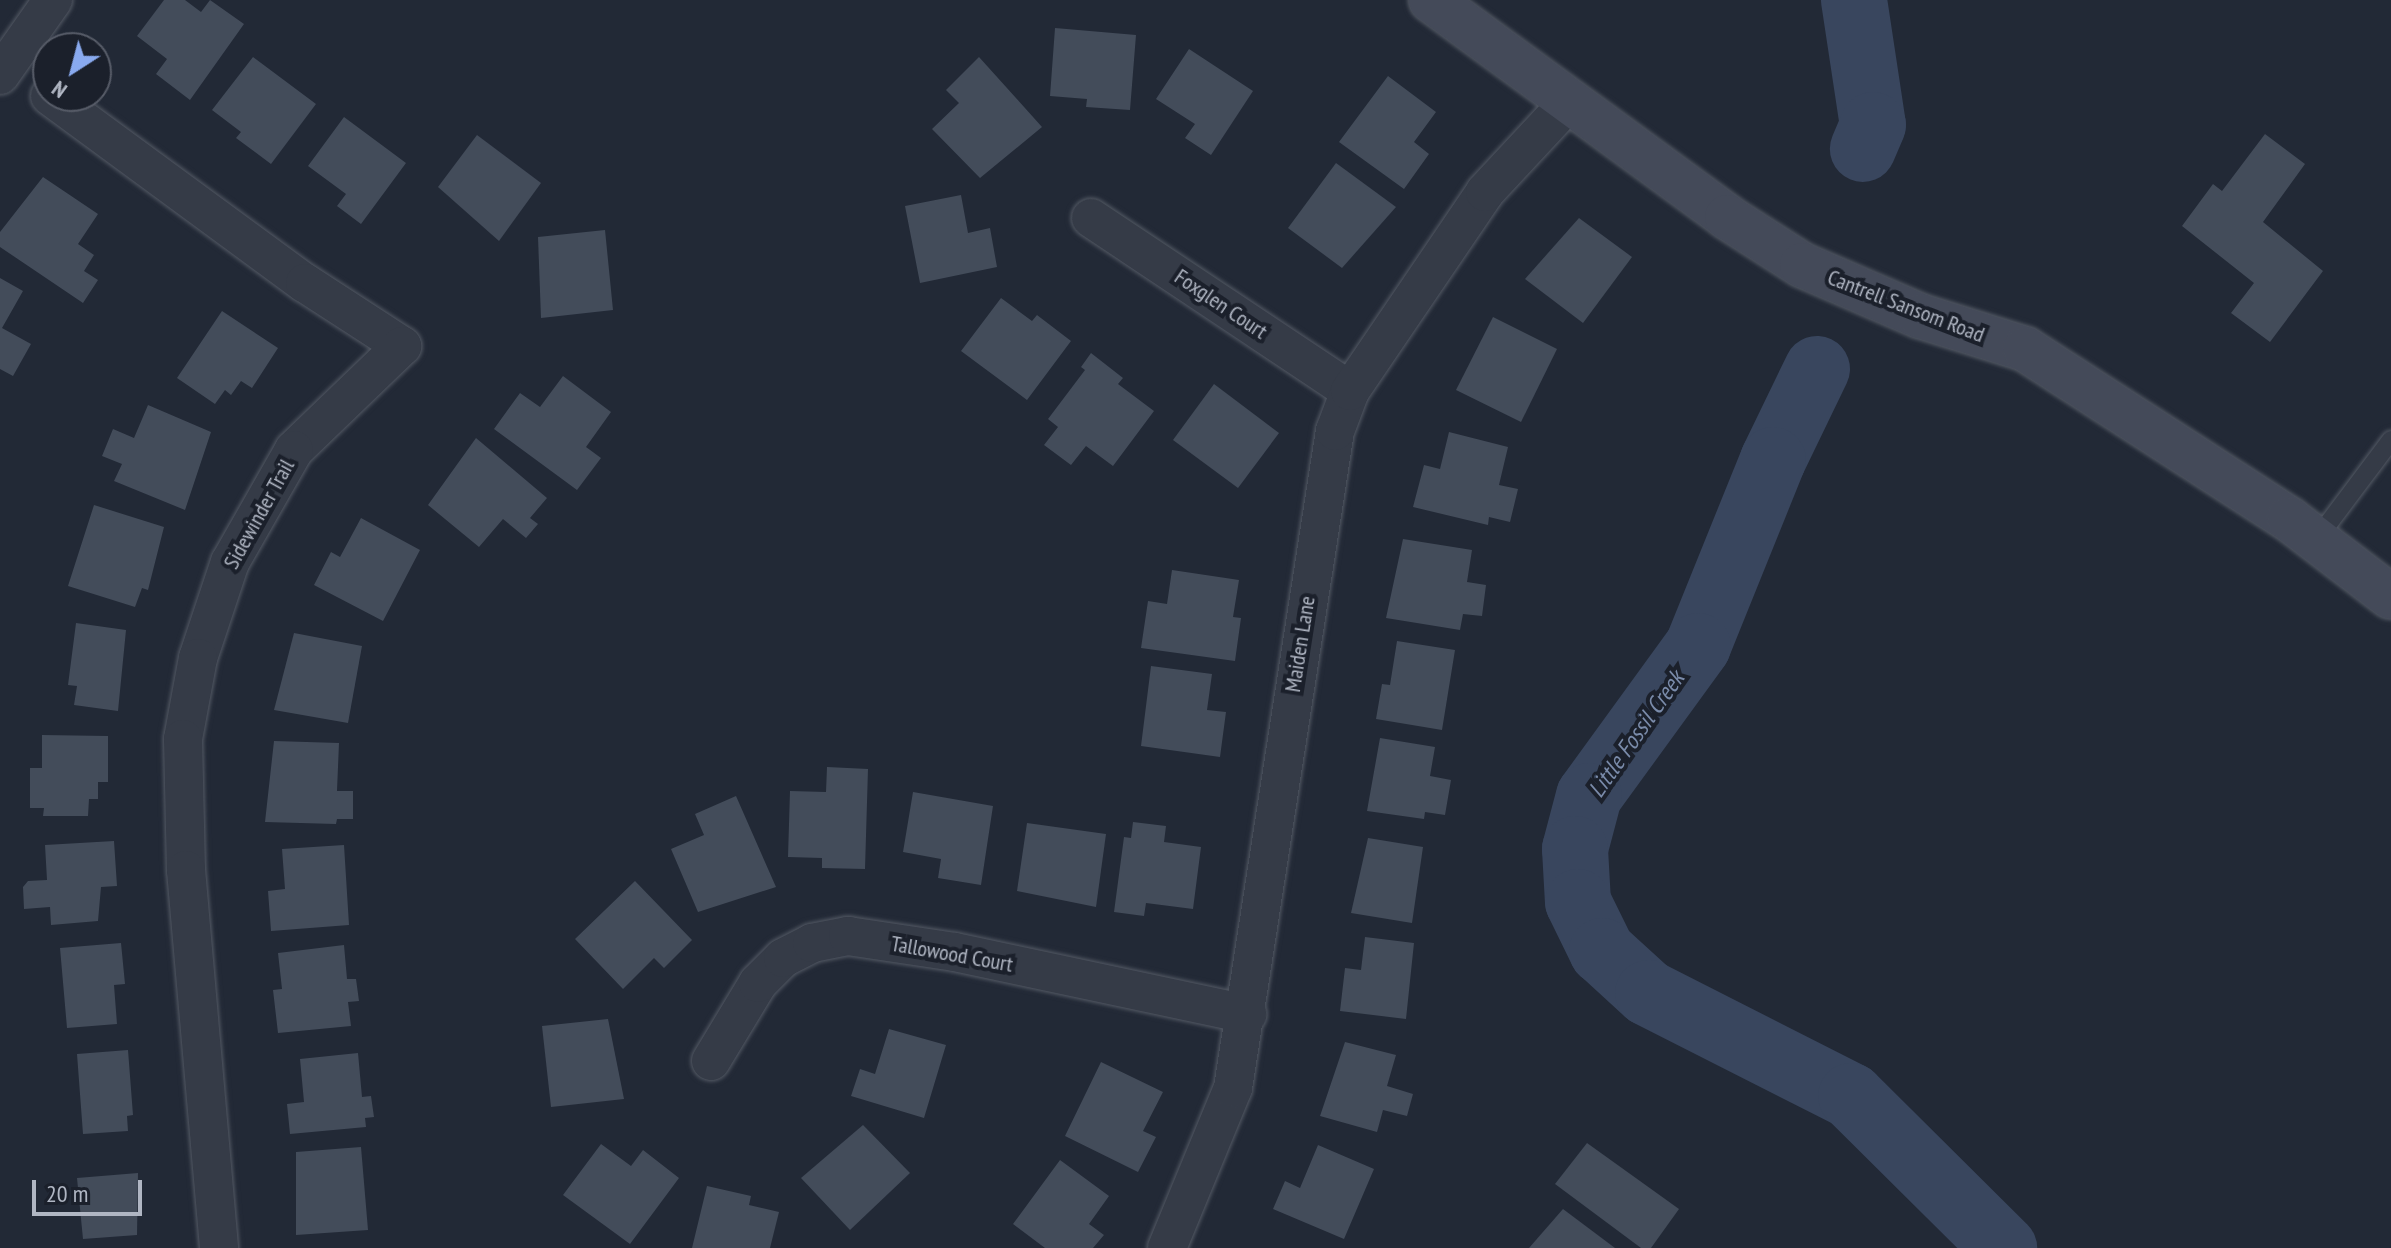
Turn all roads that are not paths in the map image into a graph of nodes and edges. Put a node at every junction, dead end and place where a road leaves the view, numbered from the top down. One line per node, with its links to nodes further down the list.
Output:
1 (53, 0): 3 (street)
2 (1431, 0): 5 (main road, Cantrell Sansom Road)
3 (2, 66): 4 (street, Sidewinder Trail)
4 (32, 85)
5 (1569, 102): 8 (street, Maiden Lane); 10 (main road, Cantrell Sansom Road)
6 (72, 112): 14 (street, Sidewinder Trail)
7 (1091, 218): 8 (street, Foxglen Court)
8 (1350, 391): 12 (street, Maiden Lane)
9 (2391, 440): 10 (lane)
10 (2316, 540): 11 (main road, Cantrell Sansom Road)
11 (2391, 597)
12 (1247, 1014): 13 (street, Tallowood Court); 15 (street, Maiden Lane)
13 (711, 1061)
14 (219, 1248)
15 (1167, 1248)

